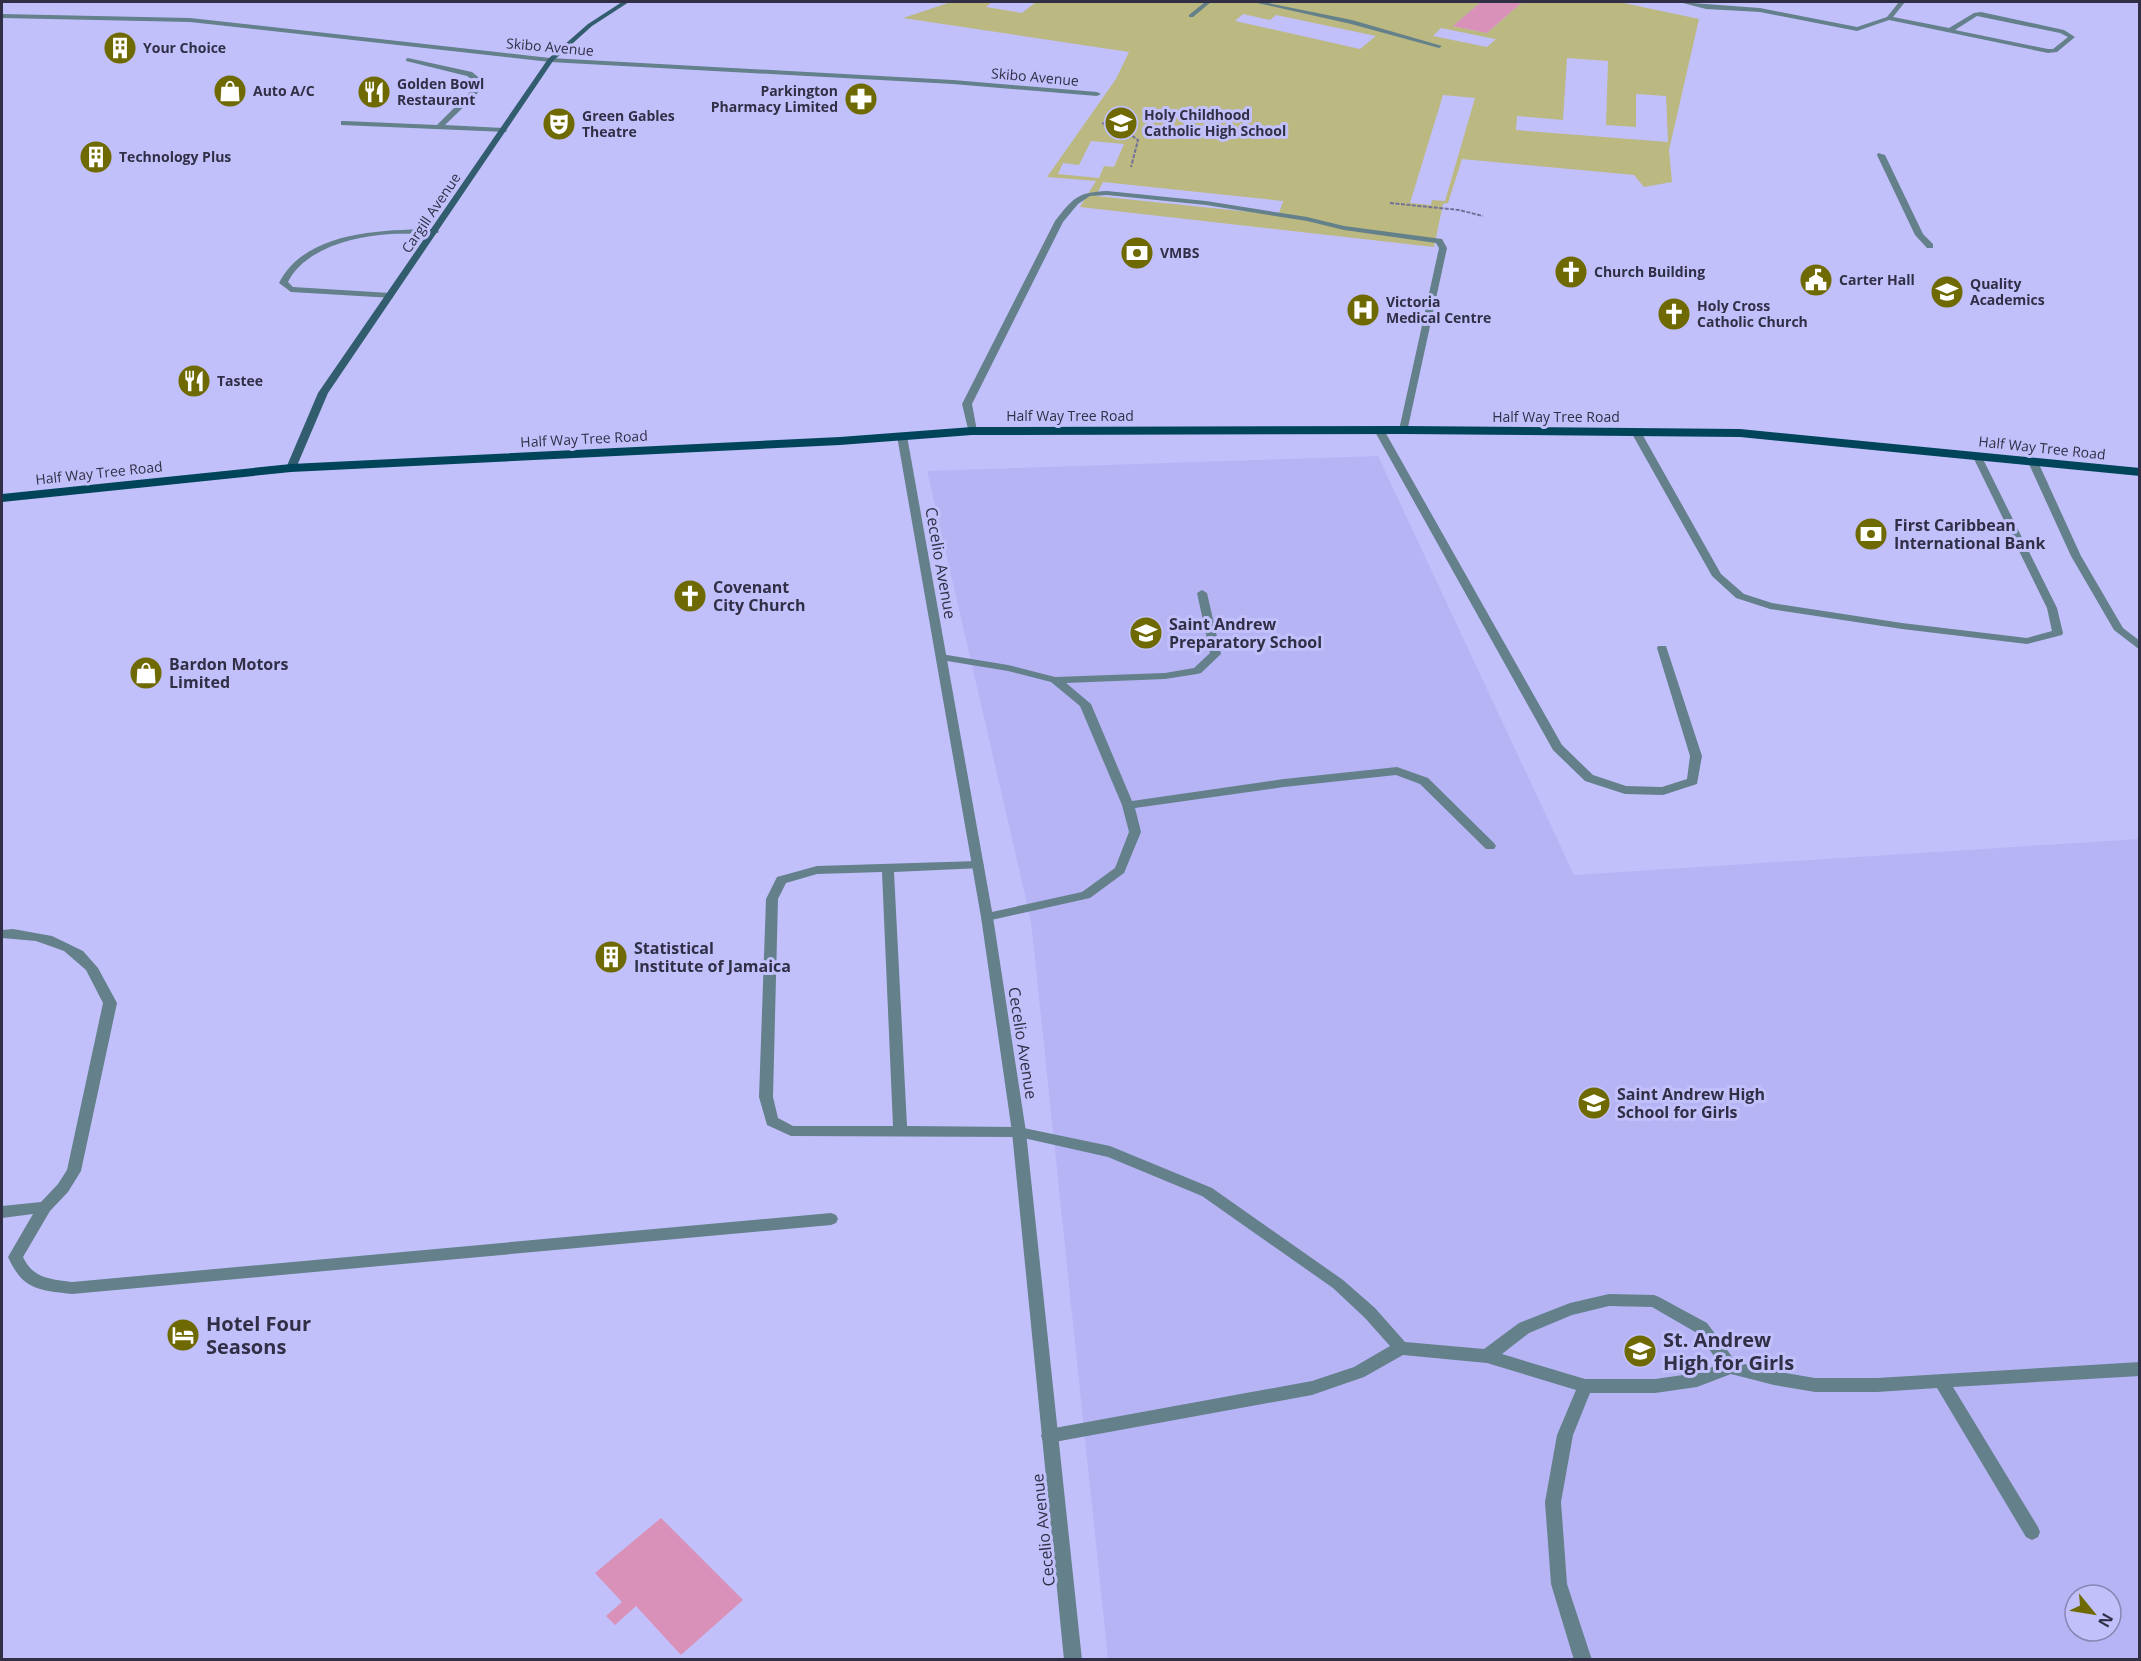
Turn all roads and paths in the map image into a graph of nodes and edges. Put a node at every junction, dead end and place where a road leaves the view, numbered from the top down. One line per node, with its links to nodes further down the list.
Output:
1 (626, 2): 12 (main road, Cargill Avenue)
2 (1208, 2): 7 (street)
3 (1256, 2): 10 (street)
4 (1682, 2): 8 (street)
5 (1902, 2): 8 (street)
6 (2, 16): 12 (street, Skibo Avenue)
7 (1191, 16)
8 (1889, 18): 9 (street)
9 (1952, 30): 9 (street)
10 (1439, 46)
11 (408, 60): 16 (street)
12 (550, 60): 13 (street, Skibo Avenue); 17 (main road, Cargill Avenue)
13 (1097, 94)
14 (344, 123): 16 (street)
15 (1102, 123): 19 (path)
16 (438, 127): 17 (street)
17 (503, 130): 20 (main road, Cargill Avenue)
18 (1881, 155): 21 (street)
19 (1107, 193): 24 (street); 25 (street)
20 (435, 231): 22 (main road, Cargill Avenue); 22 (street)
21 (1930, 246)
22 (390, 296): 30 (main road, Cargill Avenue)
23 (1379, 430): 24 (main road, Half Way Tree Road); 25 (main road, Half Way Tree Road); 35 (street)
24 (1404, 430): 26 (main road, Half Way Tree Road)
25 (972, 431): 27 (main road, Half Way Tree Road)
26 (1636, 432): 28 (main road, Half Way Tree Road); 28 (street)
27 (902, 436): 30 (main road, Half Way Tree Road); 36 (street, Cecelio Avenue)
28 (1978, 457): 29 (main road, Half Way Tree Road)
29 (2033, 462): 31 (main road, Half Way Tree Road); 34 (street)
30 (291, 468): 32 (main road, Half Way Tree Road)
31 (2139, 472)
32 (2, 498)
33 (1202, 593): 37 (street)
34 (2139, 647)
35 (1662, 648)
36 (941, 657): 37 (street); 40 (street, Cecelio Avenue)
37 (1055, 680): 38 (street)
38 (1128, 805): 39 (street); 42 (street)
39 (1490, 846)
40 (978, 865): 41 (street); 42 (street, Cecelio Avenue)
41 (888, 868): 44 (street); 44 (street)
42 (987, 917): 45 (street, Cecelio Avenue)
43 (2, 934): 46 (street)
44 (900, 1131): 45 (street)
45 (1020, 1132): 49 (street); 55 (street, Cecelio Avenue)
46 (45, 1207): 47 (street); 48 (street)
47 (2, 1212)
48 (831, 1218)
49 (1401, 1348): 50 (street); 55 (street)
50 (1487, 1356): 51 (street); 54 (street)
51 (1731, 1367): 53 (street); 54 (street)
52 (2139, 1369): 53 (street)
53 (1941, 1381): 56 (street)
54 (1585, 1386): 58 (street)
55 (1049, 1436): 57 (street, Cecelio Avenue)
56 (2032, 1532)
57 (1073, 1659)
58 (1583, 1659)

